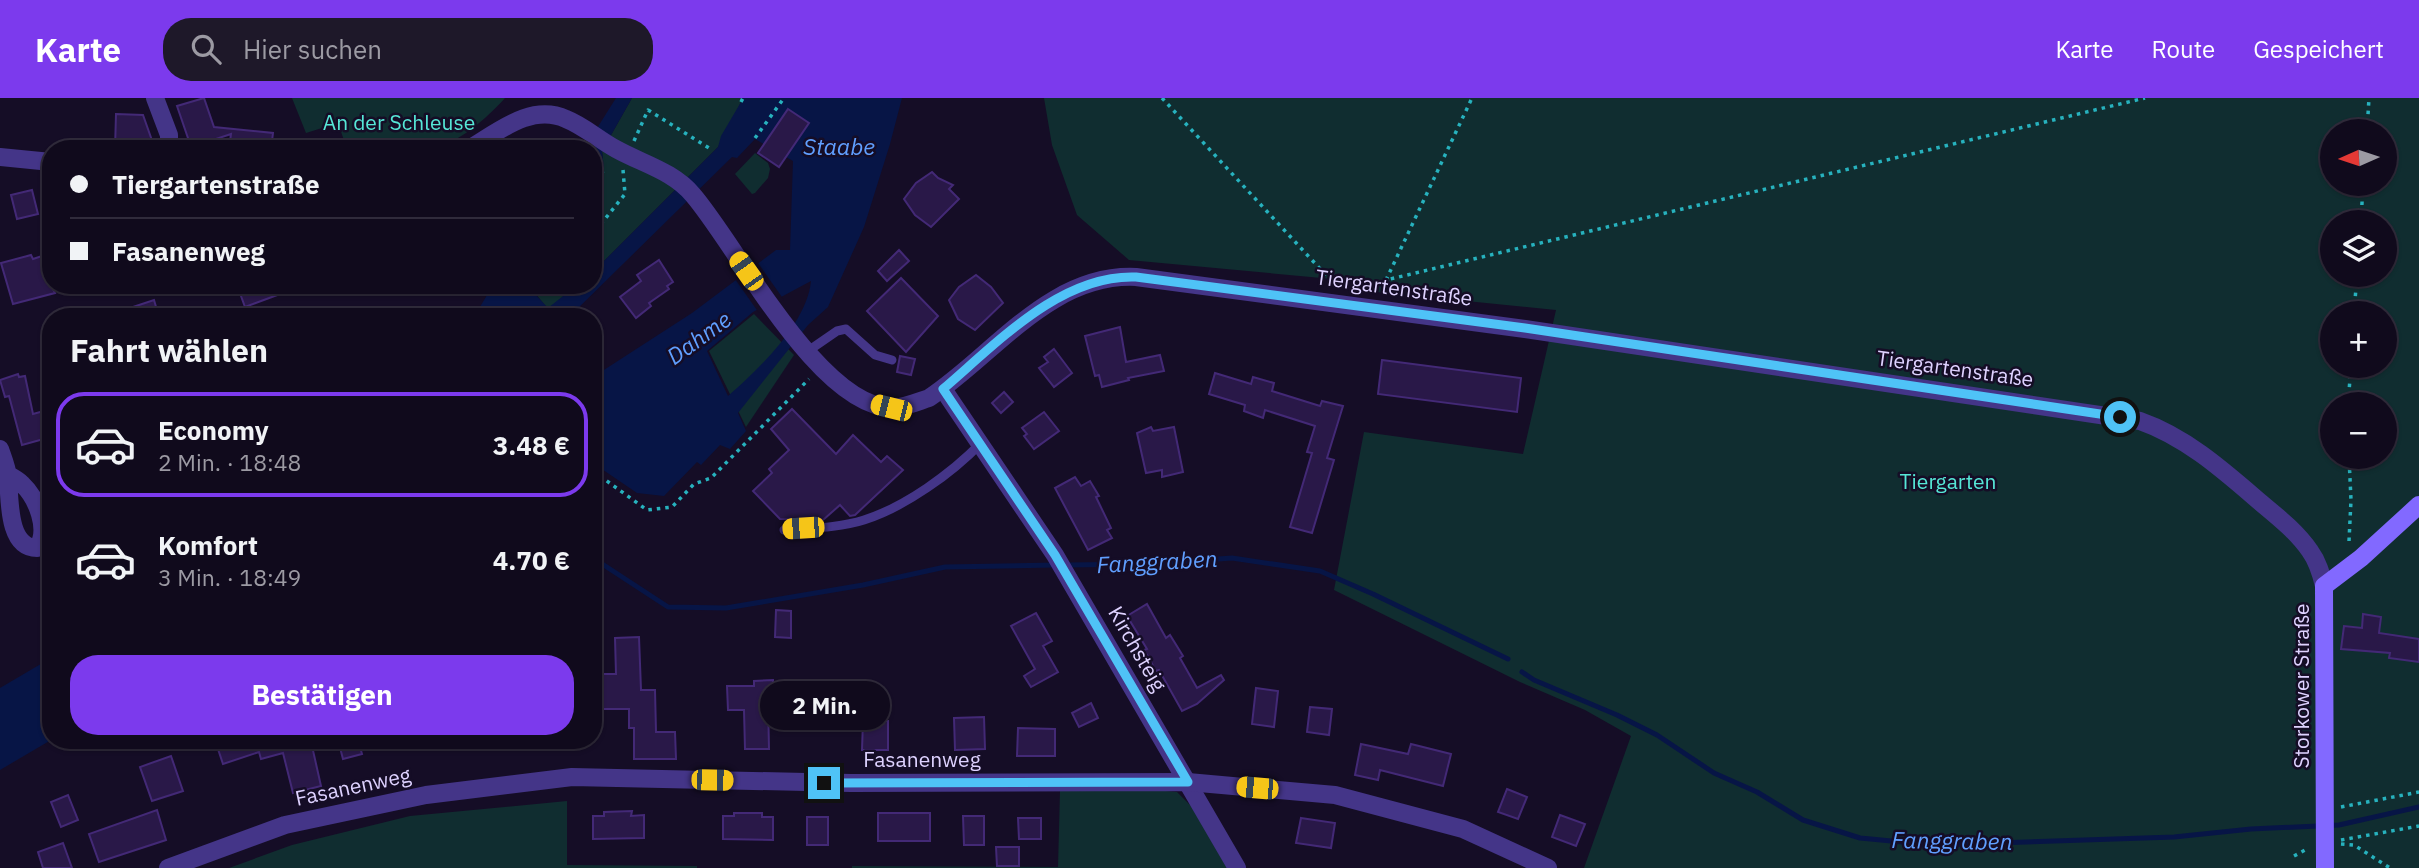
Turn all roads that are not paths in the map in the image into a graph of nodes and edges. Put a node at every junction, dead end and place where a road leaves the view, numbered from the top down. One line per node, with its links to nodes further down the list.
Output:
1 (155, 98): 3 (street)
2 (545, 106): 4 (street); 5 (street, Tiergartenstraße)
3 (169, 140)
4 (484, 140)
5 (600, 140)
6 (602, 141): 9 (street, Tiergartenstraße)
7 (0, 157): 8 (street)
8 (42, 161)
9 (805, 348): 10 (lane); 11 (street, Tiergartenstraße)
10 (892, 360)
11 (943, 389): 12 (street, Kirchsteig); 17 (street, Tiergartenstraße)
12 (981, 443): 16 (lane); 18 (street, Kirchsteig)
13 (0, 449): 14 (street)
14 (8, 474)
15 (2419, 505): 17 (main road, Storkower Straße)
16 (784, 530)
17 (2324, 586): 22 (main road, Storkower Straße)
18 (1188, 782): 19 (street, Fasanenweg); 20 (street, Kirchsteig); 21 (street, Fasanenweg)
19 (168, 868)
20 (1237, 868)
21 (1548, 868)
22 (2325, 868)

